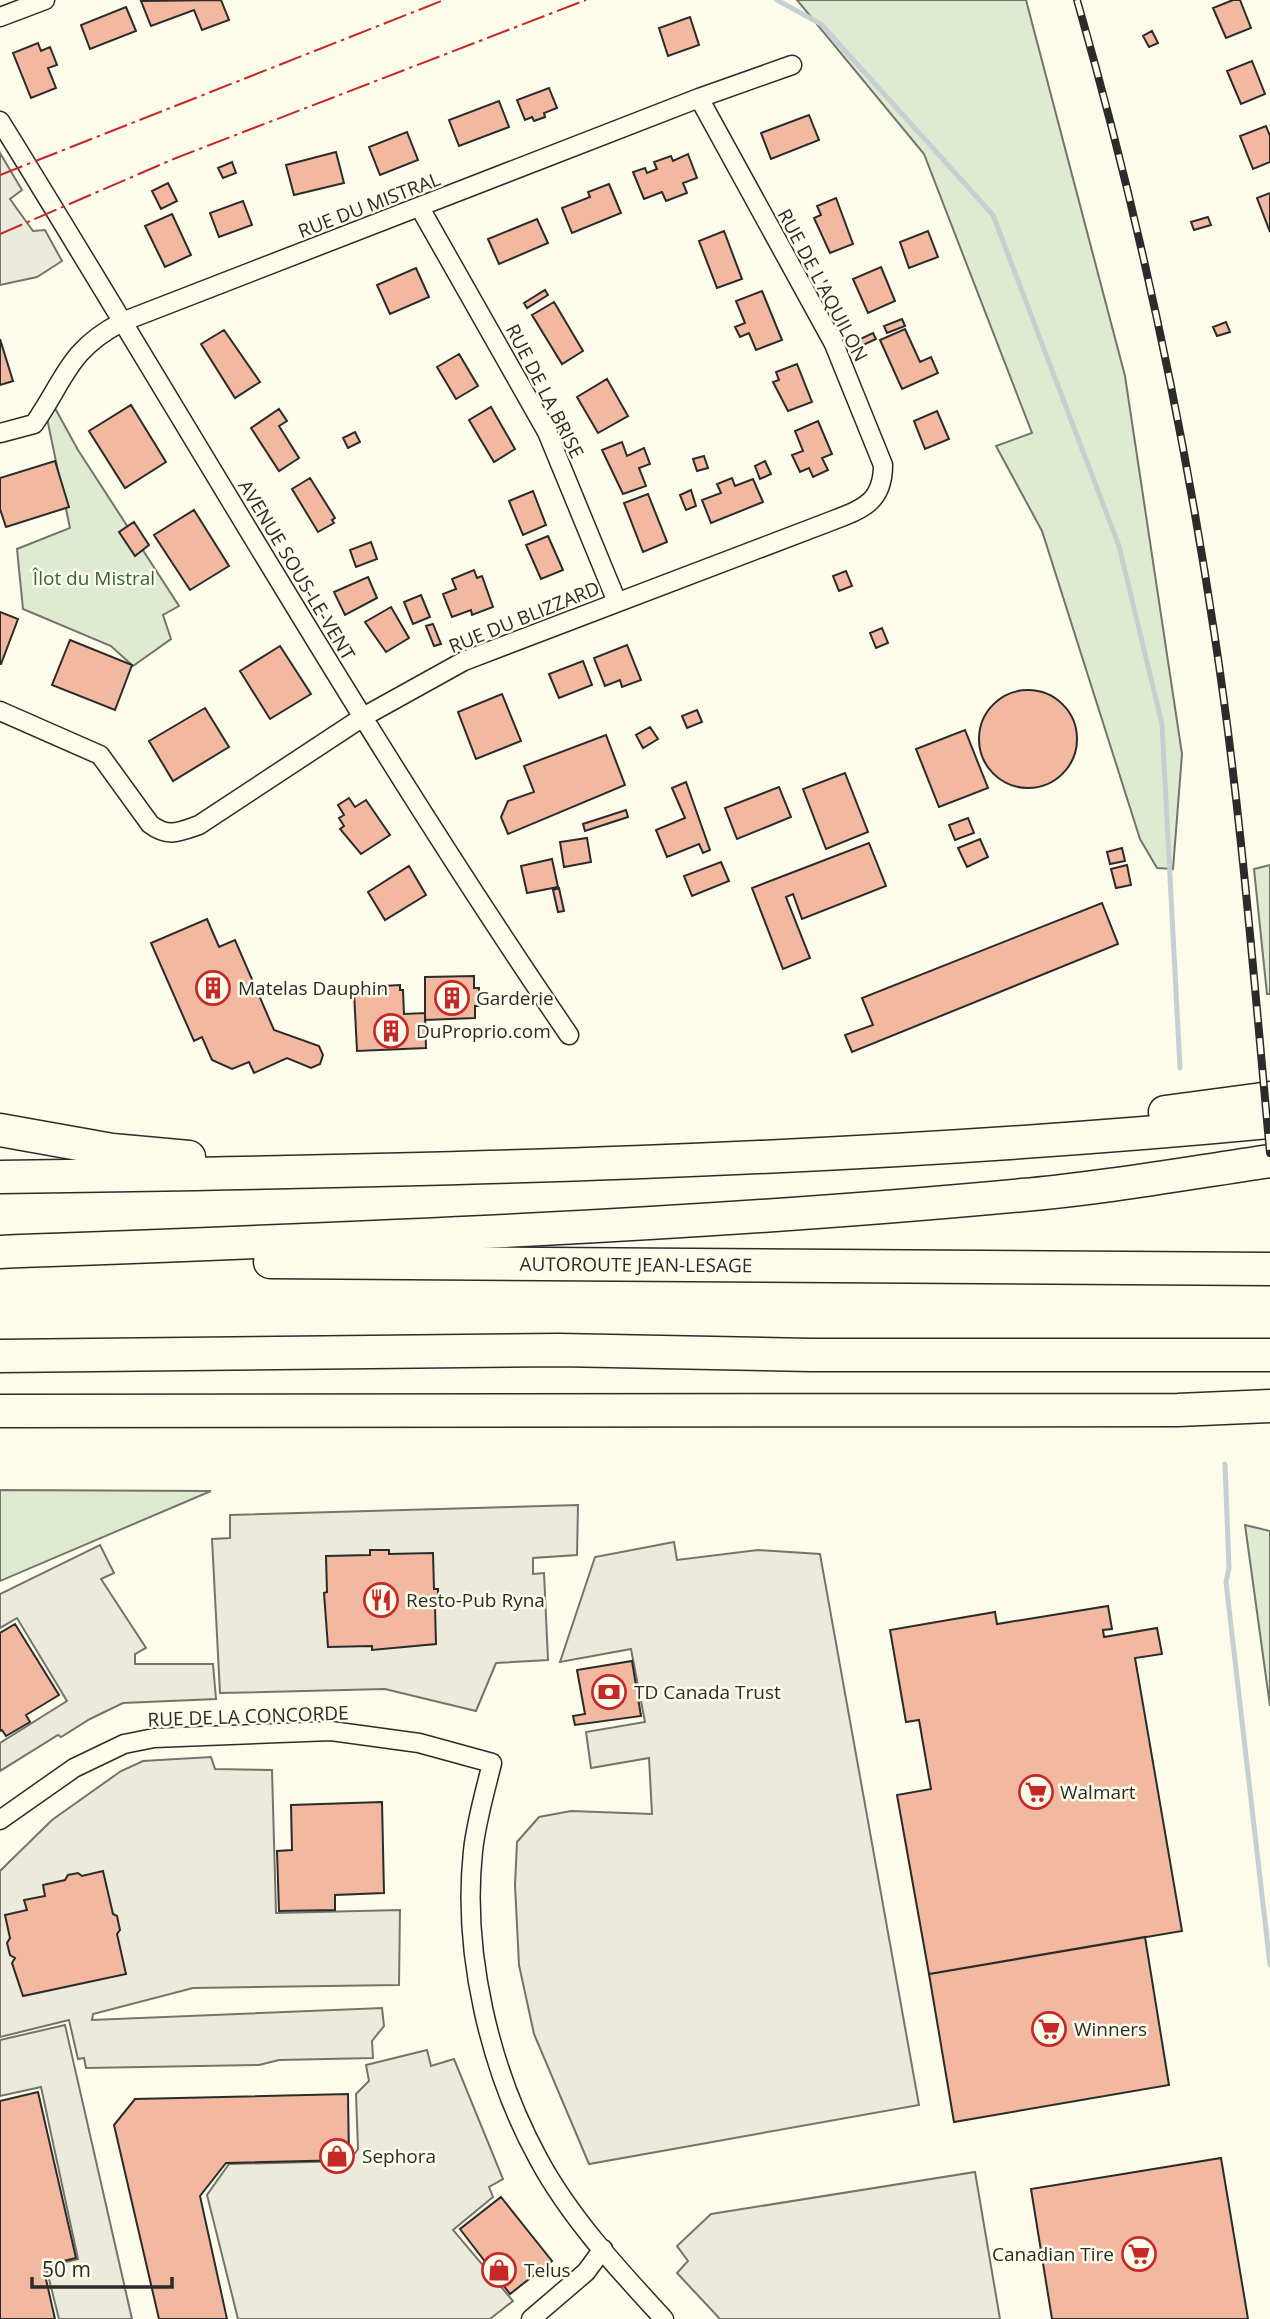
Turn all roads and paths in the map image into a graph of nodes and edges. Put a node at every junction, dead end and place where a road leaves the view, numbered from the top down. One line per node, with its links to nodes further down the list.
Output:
1 (45, 0): 2 (street)
2 (0, 16)
3 (792, 65): 4 (street, RUE DU MISTRAL)
4 (699, 98): 6 (street, RUE DU MISTRAL); 9 (street, RUE DE L'AQUILON)
5 (0, 121): 7 (street, AVENUE SOUS-LE-VENT)
6 (420, 208): 7 (street, RUE DU MISTRAL); 10 (street, RUE DE LA BRISE)
7 (122, 322): 8 (street, RUE DU MISTRAL); 12 (street, AVENUE SOUS-LE-VENT)
8 (0, 433)
9 (874, 499): 10 (street, RUE DU BLIZZARD)
10 (617, 602): 12 (street, RUE DU BLIZZARD)
11 (0, 711): 12 (street, RUE DU BLIZZARD)
12 (363, 717): 13 (street, AVENUE SOUS-LE-VENT)
13 (569, 1035)
14 (1270, 1098): 17 (highway)
15 (1270, 1122): 17 (highway)
16 (0, 1130): 19 (highway)
17 (868, 1151): 19 (highway)
18 (1270, 1161): 21 (highway)
19 (393, 1172): 20 (highway)
20 (0, 1177)
21 (0, 1254): 22 (highway, AUTOROUTE JEAN-LESAGE)
22 (1270, 1269)
23 (1270, 1355): 24 (highway)
24 (0, 1356)
25 (1270, 1406): 26 (highway)
26 (1178, 1410): 27 (highway); 28 (highway)
27 (0, 1411)
28 (1270, 1427)
29 (0, 1820): 30 (street, RUE DE LA CONCORDE)
30 (603, 2249): 31 (street); 32 (street, RUE DE LA CONCORDE)
31 (531, 2319)
32 (664, 2319)

